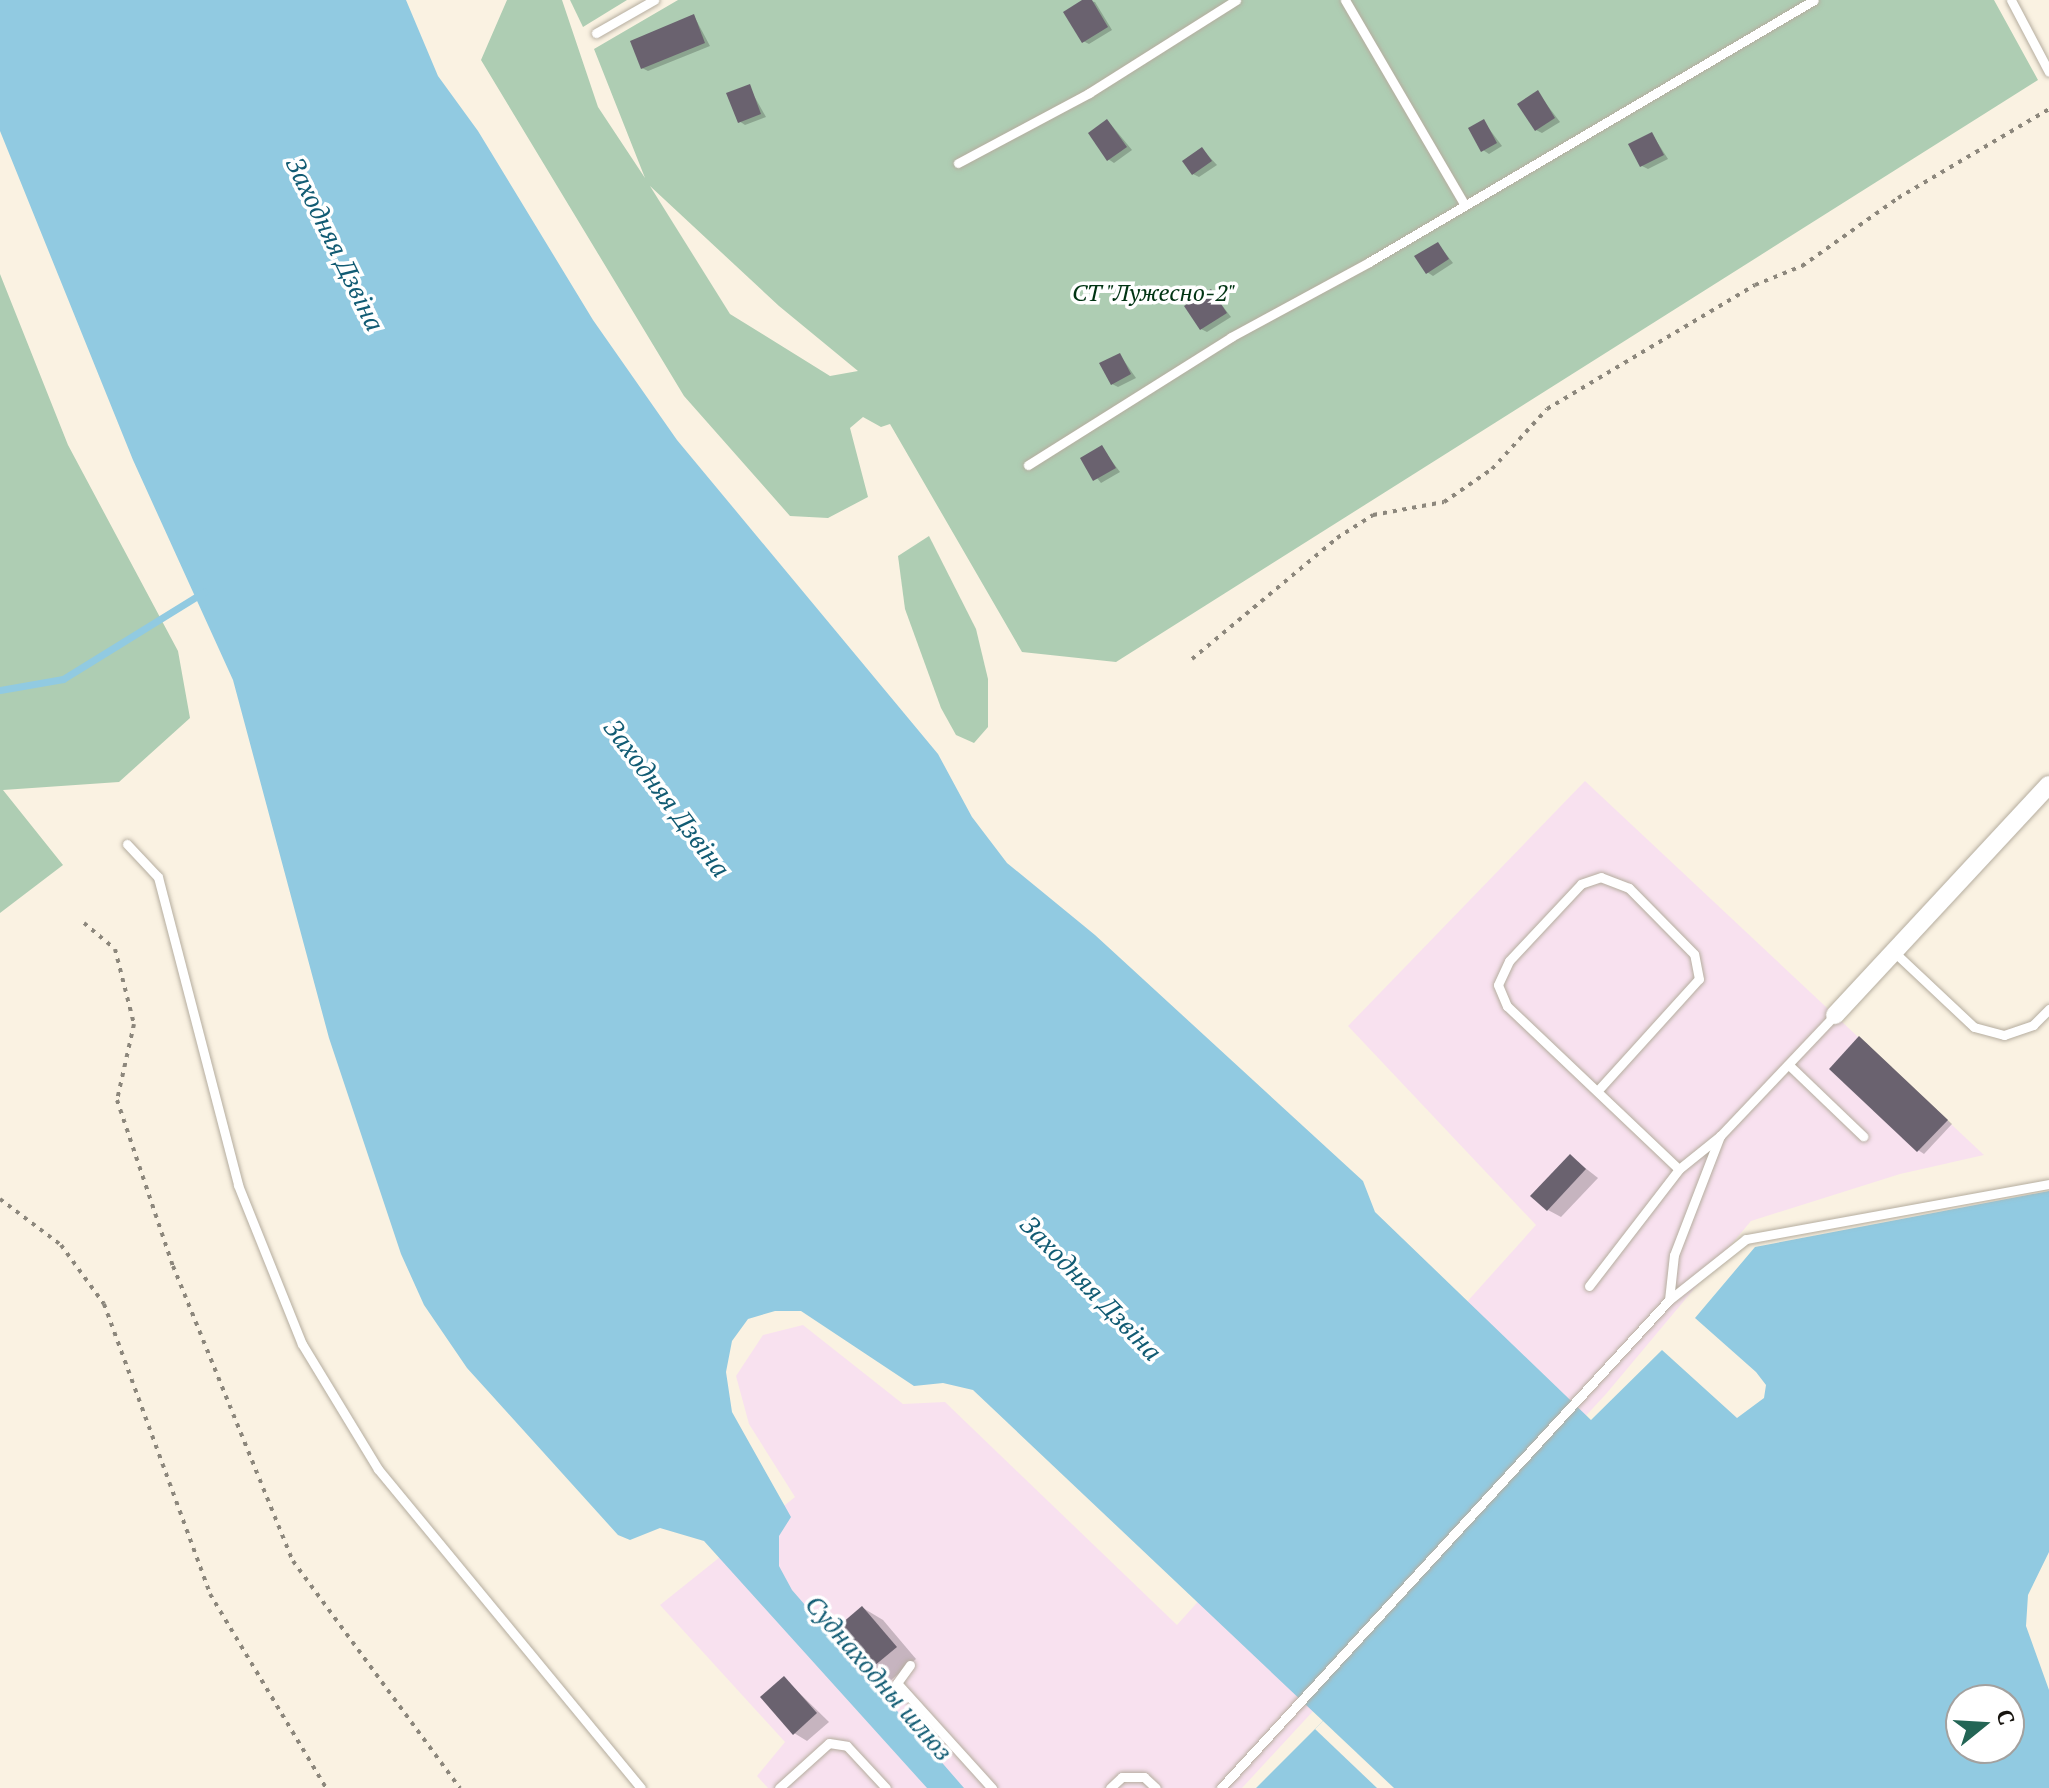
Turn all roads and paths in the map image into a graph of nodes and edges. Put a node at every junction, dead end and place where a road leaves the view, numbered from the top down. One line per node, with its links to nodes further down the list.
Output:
1 (654, 0): 6 (lane)
2 (1236, 0): 9 (lane)
3 (1345, 0): 10 (lane)
4 (1814, 0): 10 (lane)
5 (2011, 0): 7 (lane)
6 (596, 33)
7 (2049, 72)
8 (2049, 109): 12 (path)
9 (958, 163)
10 (1463, 202): 11 (lane)
11 (1028, 465)
12 (1192, 659)
13 (2049, 785): 16 (street)
14 (127, 844): 31 (lane)
15 (84, 923): 30 (path)
16 (1892, 950): 17 (lane); 18 (street)
17 (2049, 1009)
18 (1835, 1015): 19 (lane)
19 (1789, 1065): 21 (lane); 22 (lane)
20 (1600, 1088): 20 (lane); 23 (lane)
21 (1720, 1136): 23 (lane); 27 (lane)
22 (1863, 1136)
23 (1679, 1169): 26 (lane)
24 (2049, 1184): 27 (lane)
25 (0, 1199): 29 (path)
26 (1589, 1286)
27 (1669, 1300): 37 (lane)
28 (910, 1665): 34 (lane)
29 (326, 1788)
30 (460, 1788)
31 (641, 1788)
32 (779, 1788): 33 (lane)
33 (886, 1788)
34 (992, 1788)
35 (1110, 1788): 36 (lane)
36 (1156, 1788)
37 (1221, 1788)

